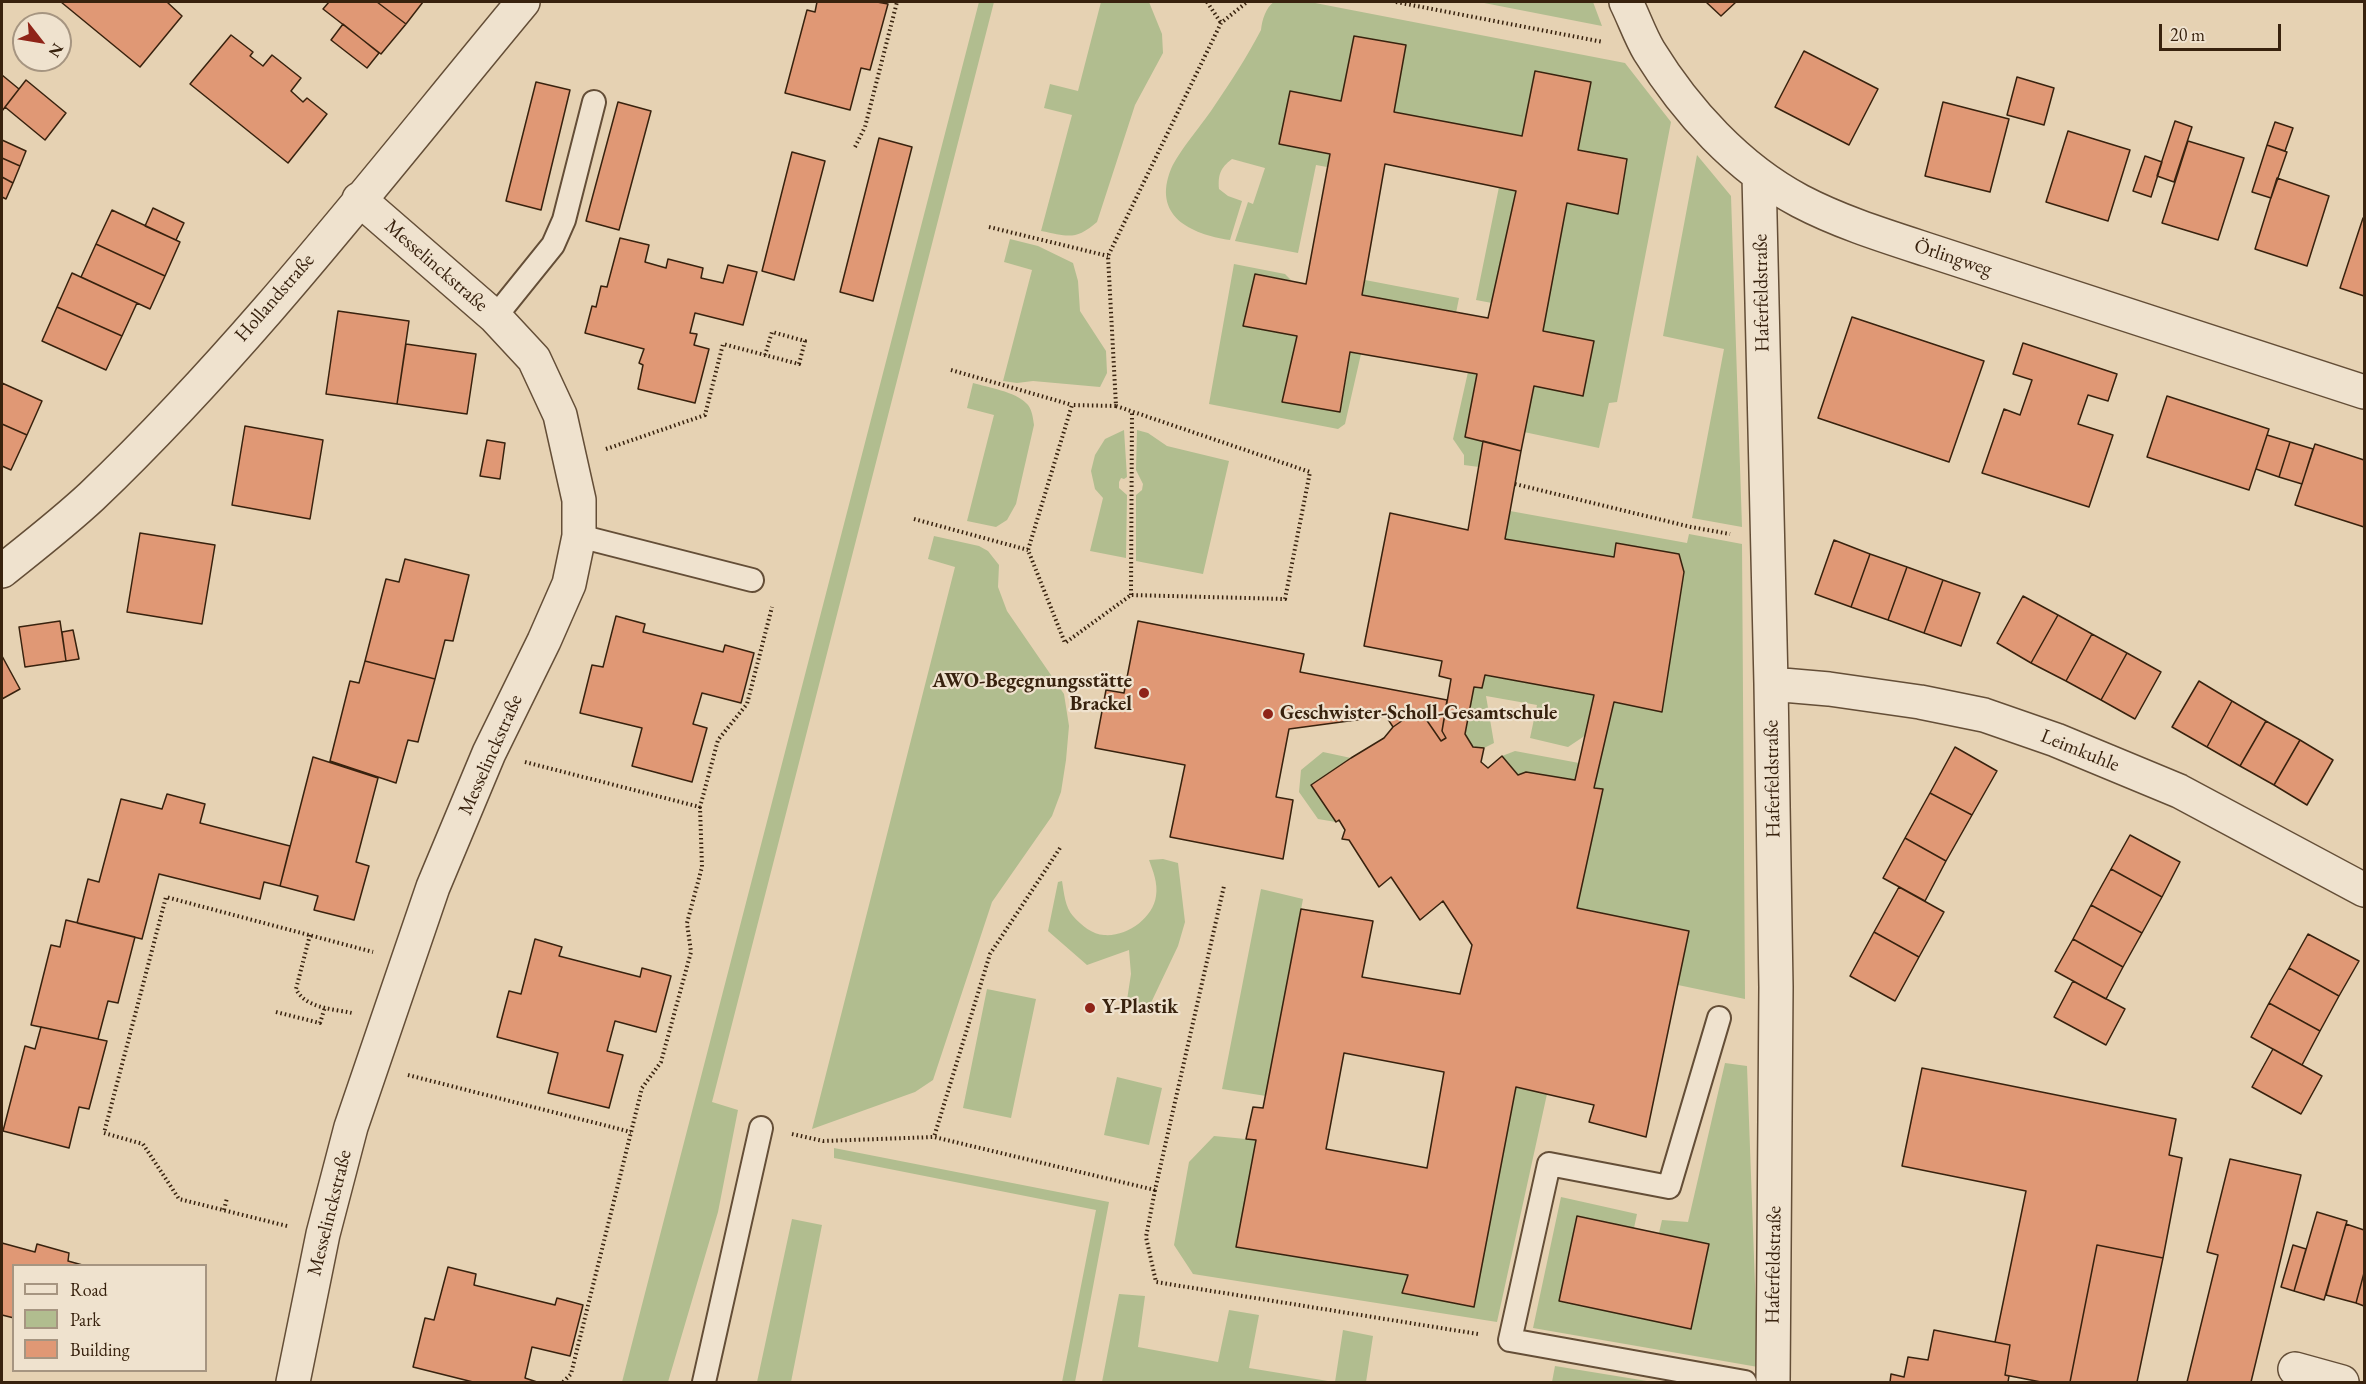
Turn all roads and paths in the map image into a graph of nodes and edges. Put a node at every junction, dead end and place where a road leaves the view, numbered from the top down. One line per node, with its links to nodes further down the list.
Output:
1 (523, 2): 12 (street, Hollandstraße)
2 (897, 2): 10 (path)
3 (1207, 2): 7 (path)
4 (1247, 2): 7 (path)
5 (1396, 2): 8 (path)
6 (1626, 2): 8 (street, Örlingweg)
7 (1221, 23): 14 (path)
8 (1648, 50): 11 (street, Örlingweg)
9 (594, 102): 15 (lane)
10 (855, 147)
11 (1759, 176): 18 (street, Örlingweg); 26 (street, Haferfeldstraße)
12 (359, 200): 15 (street, Messelinckstraße); 28 (street, Hollandstraße)
13 (989, 227): 14 (path)
14 (1108, 256): 20 (path)
15 (495, 317): 22 (street, Messelinckstraße)
16 (765, 355): 16 (path); 22 (path)
17 (951, 370): 19 (path)
18 (2364, 392)
19 (1072, 405): 20 (path); 27 (path)
20 (1116, 406): 21 (path)
21 (1132, 411): 30 (path); 30 (path)
22 (572, 461): 25 (street, Messelinckstraße)
23 (1515, 484): 26 (path)
24 (914, 519): 27 (path)
25 (579, 536): 29 (lane); 33 (street, Messelinckstraße)
26 (1767, 540): 32 (street, Haferfeldstraße)
27 (1028, 550): 30 (path)
28 (2, 571)
29 (752, 580)
30 (1131, 595)
31 (774, 596): 34 (path)
32 (1771, 684): 37 (street, Leimkuhle); 58 (street, Haferfeldstraße)
33 (489, 753): 34 (path); 39 (street, Messelinckstraße)
34 (700, 807): 46 (path)
35 (1060, 848): 47 (path)
36 (1224, 886): 48 (path)
37 (2364, 890)
38 (310, 935): 39 (path); 40 (path); 50 (path)
39 (409, 961): 43 (street, Messelinckstraße)
40 (325, 1006): 41 (path); 43 (path)
41 (276, 1012)
42 (1719, 1017): 52 (lane)
43 (387, 1023): 44 (street, Messelinckstraße)
44 (372, 1066): 46 (path); 51 (street, Messelinckstraße)
45 (760, 1128): 47 (path); 56 (lane)
46 (631, 1132): 55 (path)
47 (934, 1137): 48 (path)
48 (1155, 1190): 52 (path)
49 (227, 1198): 50 (path)
50 (224, 1210): 51 (path)
51 (323, 1234): 54 (street, Messelinckstraße)
52 (1510, 1340): 57 (lane)
53 (2295, 1369): 59 (street)
54 (293, 1383)
55 (563, 1383)
56 (704, 1383)
57 (1745, 1383)
58 (1773, 1383)
59 (2342, 1383)

